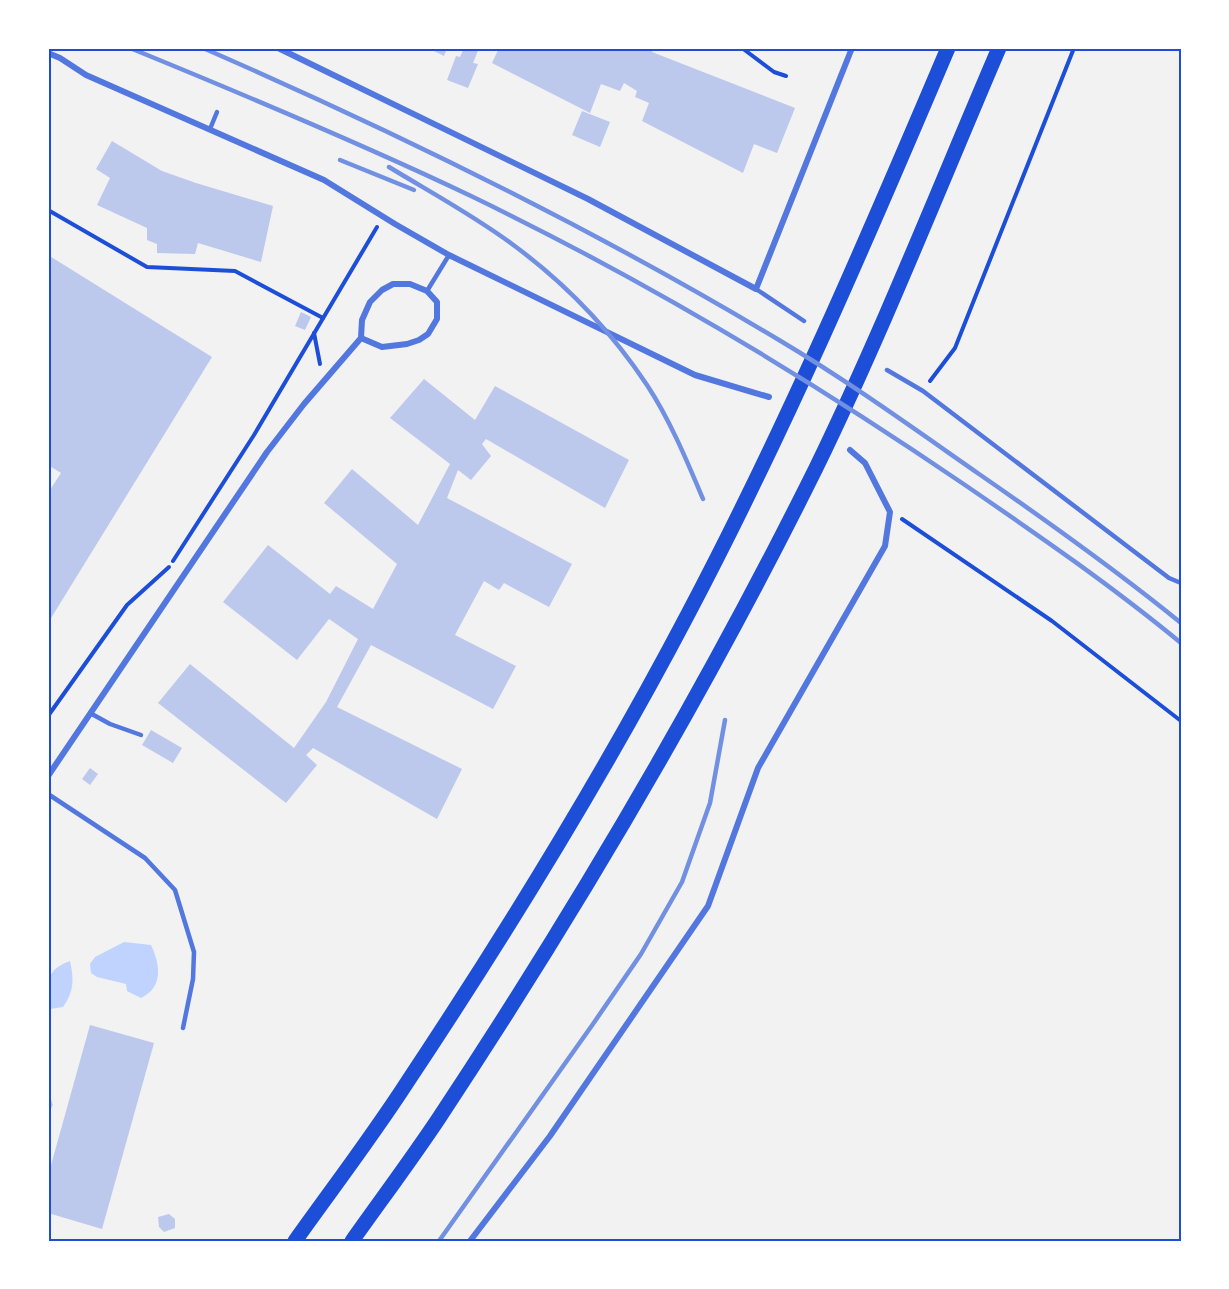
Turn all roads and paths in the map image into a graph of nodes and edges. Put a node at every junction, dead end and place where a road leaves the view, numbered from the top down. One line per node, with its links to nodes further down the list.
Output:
1 (278, 48): 14 (street)
2 (741, 48): 8 (path)
3 (852, 48): 14 (street)
4 (948, 48): 34 (main road)
5 (999, 48): 35 (main road)
6 (1074, 48): 22 (path)
7 (48, 53): 10 (street)
8 (786, 76)
9 (217, 112): 10 (lane)
10 (210, 129): 12 (street)
11 (48, 210): 16 (path)
12 (384, 216): 13 (street); 16 (path)
13 (449, 255): 15 (lane); 23 (street)
14 (756, 289): 17 (lane)
15 (427, 291): 19 (street); 19 (street)
16 (323, 318): 18 (path)
17 (804, 321)
18 (314, 332): 21 (path); 28 (path)
19 (361, 338): 21 (street)
20 (887, 370): 22 (lane)
21 (323, 381): 27 (street)
22 (923, 391): 26 (lane)
23 (769, 397)
24 (850, 450): 25 (street)
25 (890, 512): 29 (path); 36 (street)
26 (1181, 582)
27 (90, 712): 30 (lane); 31 (street)
28 (48, 716)
29 (1181, 721)
30 (141, 735)
31 (48, 776)
32 (48, 794): 33 (lane)
33 (183, 1028)
34 (295, 1241)
35 (352, 1241)
36 (470, 1241)

